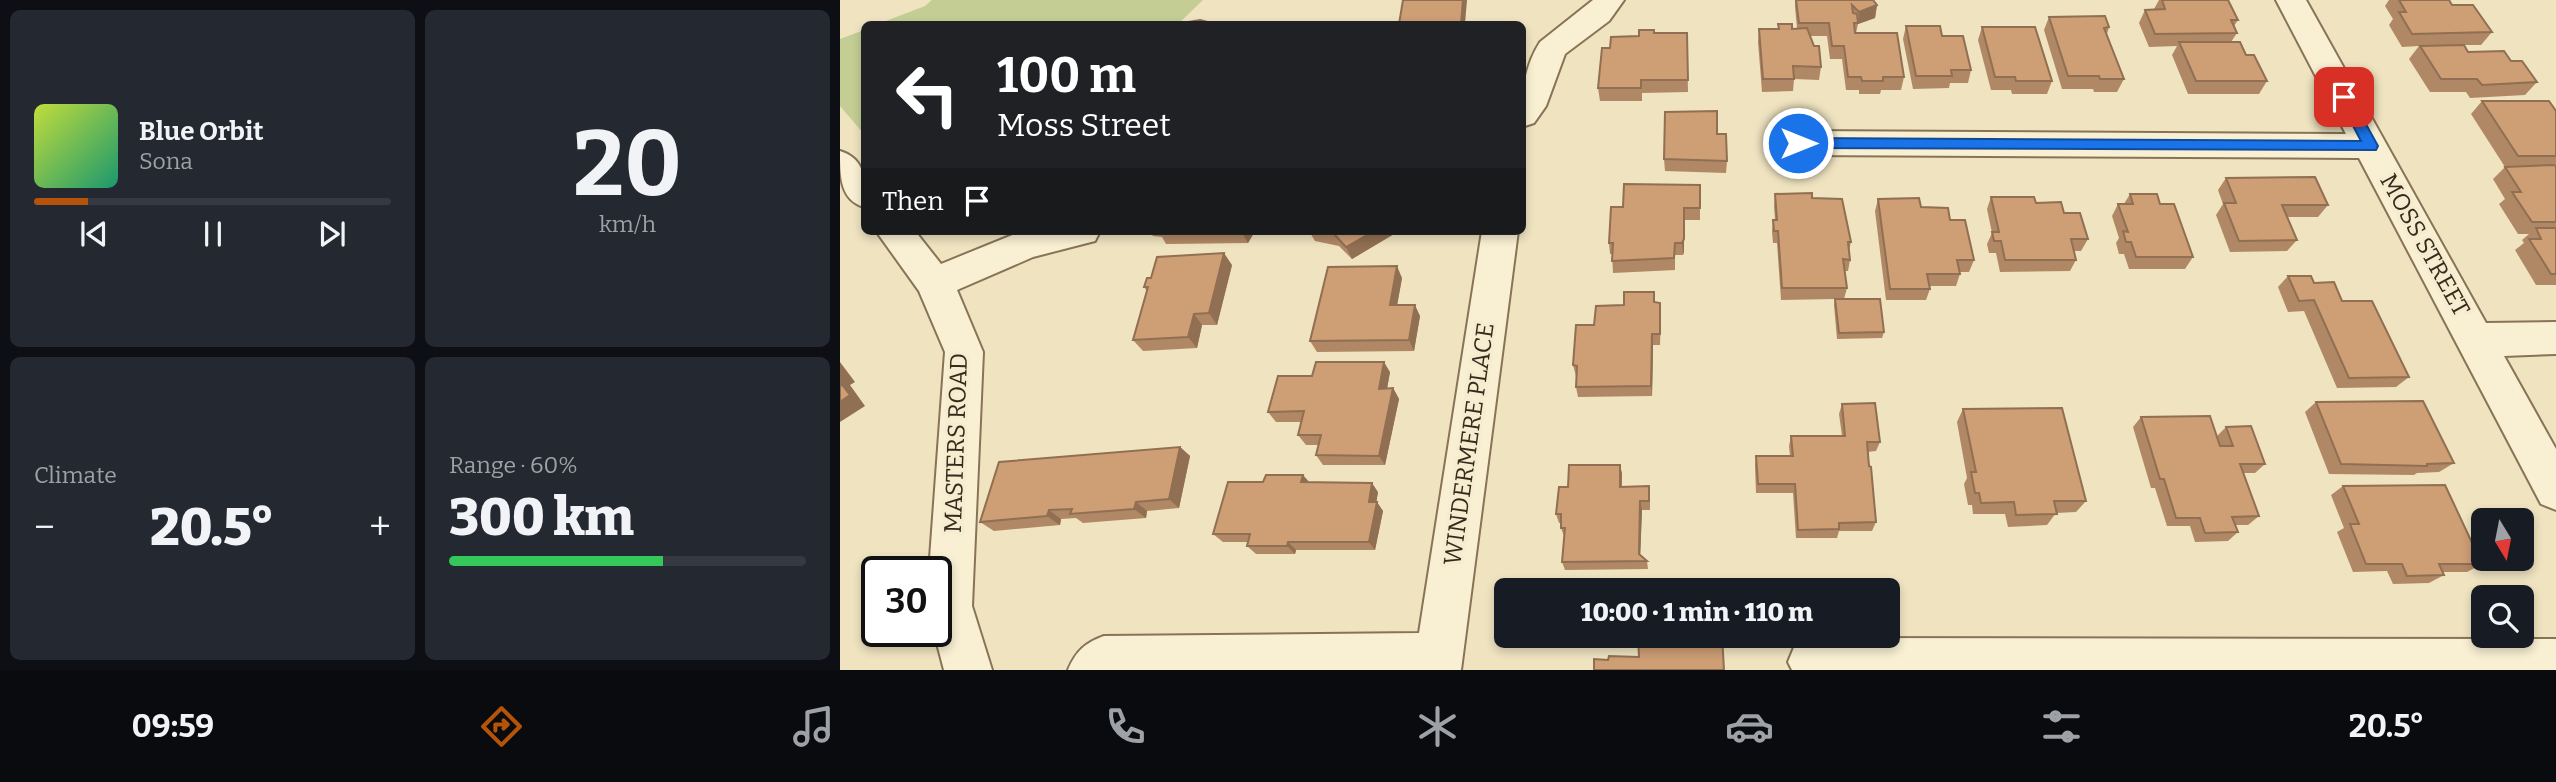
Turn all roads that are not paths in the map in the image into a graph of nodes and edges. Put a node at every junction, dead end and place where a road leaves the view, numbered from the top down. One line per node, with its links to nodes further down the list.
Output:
1 (1609, 0): 3 (street)
2 (2291, 0): 5 (street, MOSS STREET)
3 (1526, 110)
4 (1798, 143): 5 (street)
5 (2371, 146): 13 (street, MOSS STREET)
6 (840, 164): 7 (street)
7 (861, 190)
8 (897, 235): 11 (street, MASTERS ROAD)
9 (1065, 235): 11 (street)
10 (1499, 235): 16 (street, WINDERMERE PLACE)
11 (934, 283): 18 (street, MASTERS ROAD)
12 (2556, 338): 13 (street)
13 (2476, 340): 14 (street, MOSS STREET)
14 (2556, 490)
15 (1812, 662): 17 (street)
16 (1438, 663): 19 (street, WINDERMERE PLACE)
17 (2556, 663)
18 (968, 670)
19 (1092, 670)

